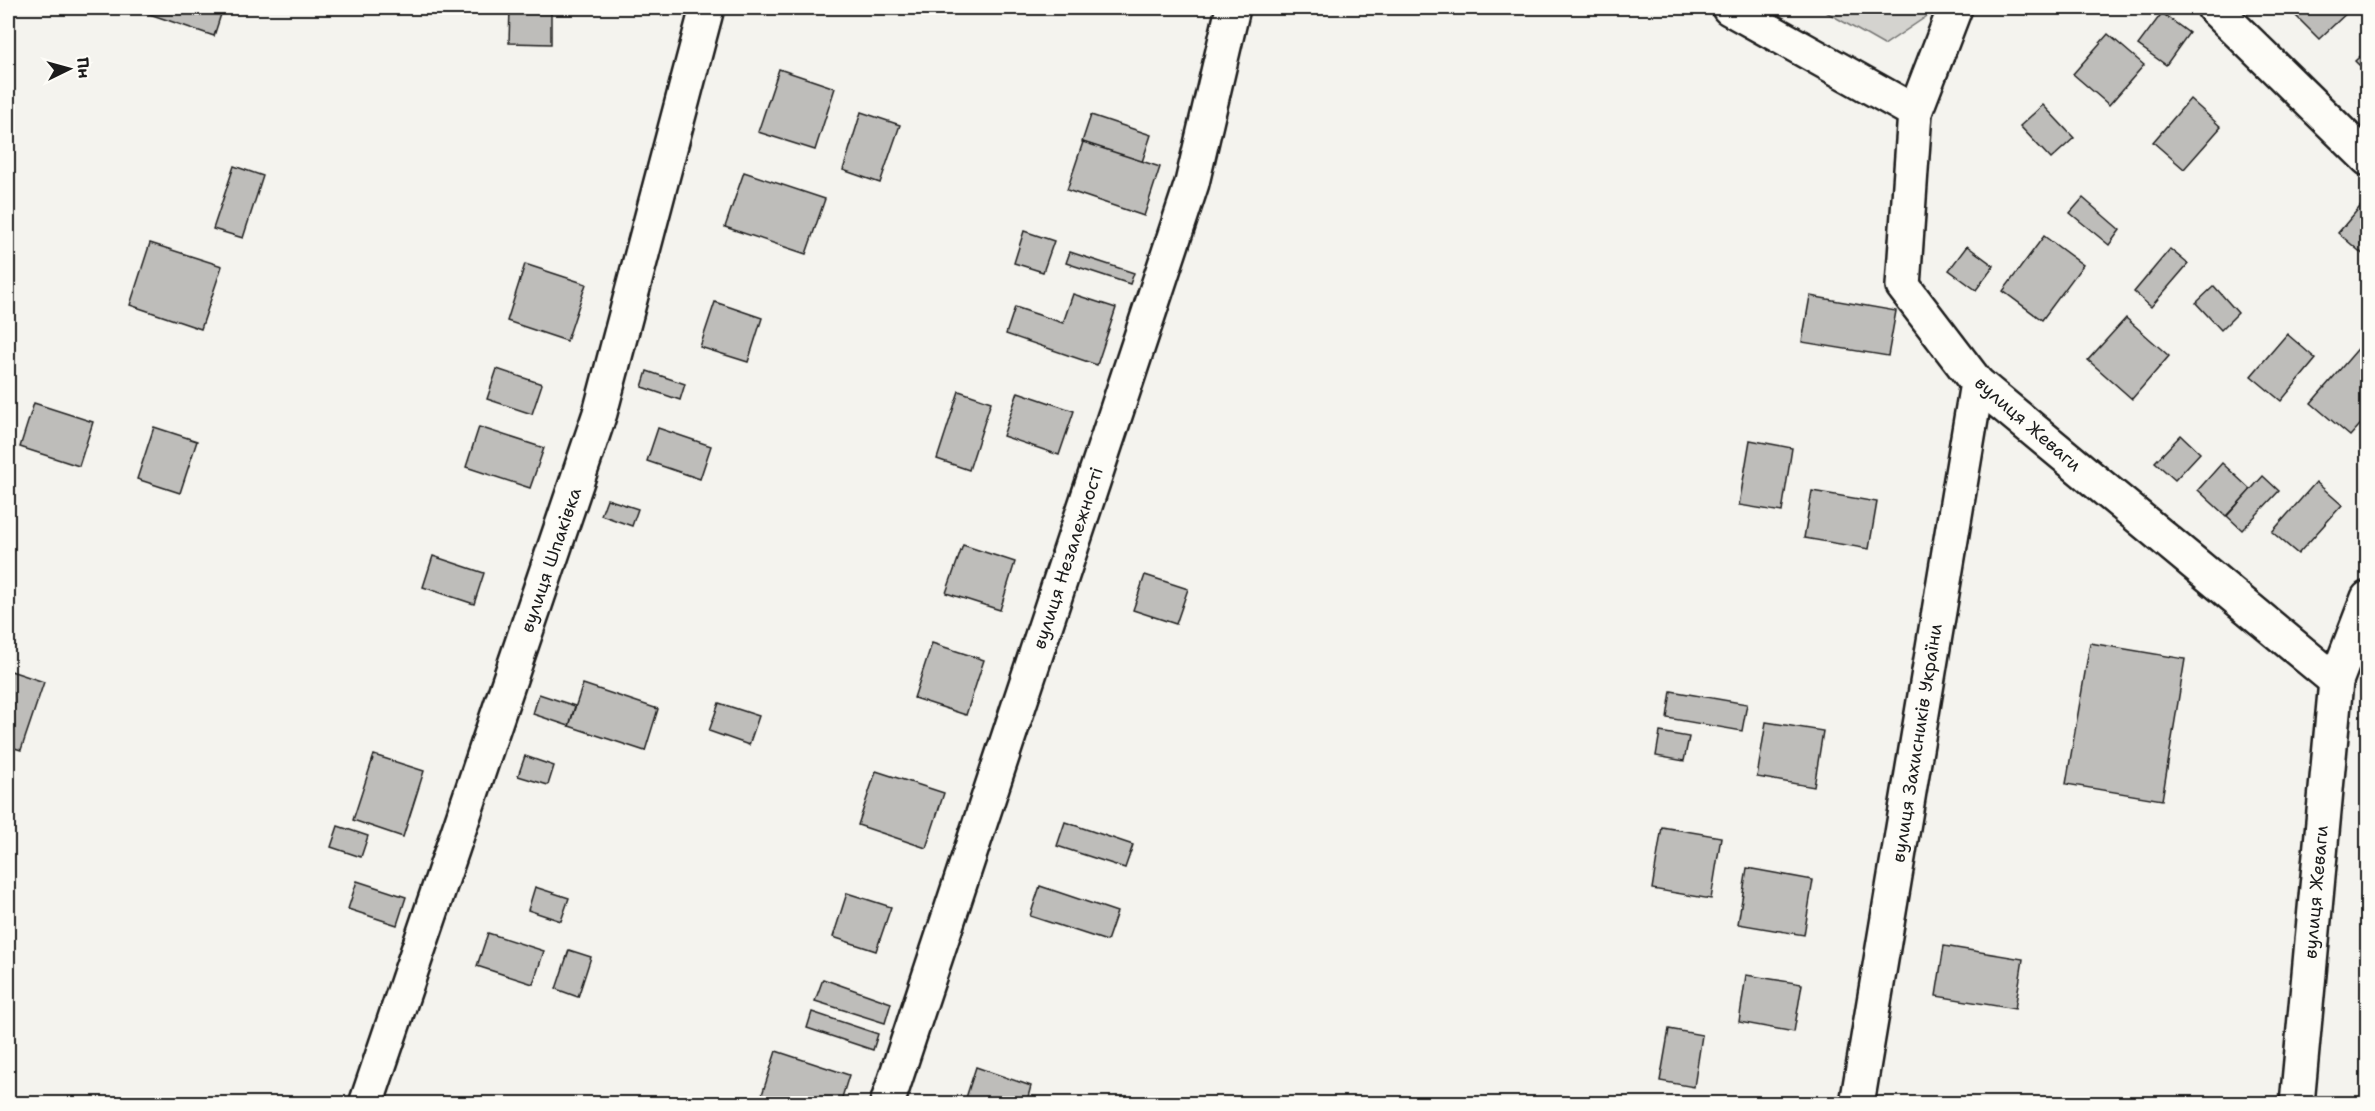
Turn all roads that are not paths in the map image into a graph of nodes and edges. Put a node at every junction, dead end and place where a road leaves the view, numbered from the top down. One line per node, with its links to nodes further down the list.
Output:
1 (707, 8): 11 (street, вулиця Шпаківка)
2 (1233, 8): 12 (street, вулиця Незалежності)
3 (1729, 8): 6 (street)
4 (1955, 8): 6 (street, вулиця Жеваги)
5 (2214, 8): 7 (street)
6 (1915, 112): 8 (street, вулиця Жеваги)
7 (2367, 159)
8 (1977, 383): 10 (street, вулиця Жеваги); 13 (street, вулиця Захисників України)
9 (2367, 598): 10 (street, вулиця Жеваги)
10 (2336, 681): 14 (street, вулиця Жеваги)
11 (366, 1104)
12 (887, 1104)
13 (1857, 1104)
14 (2297, 1104)

